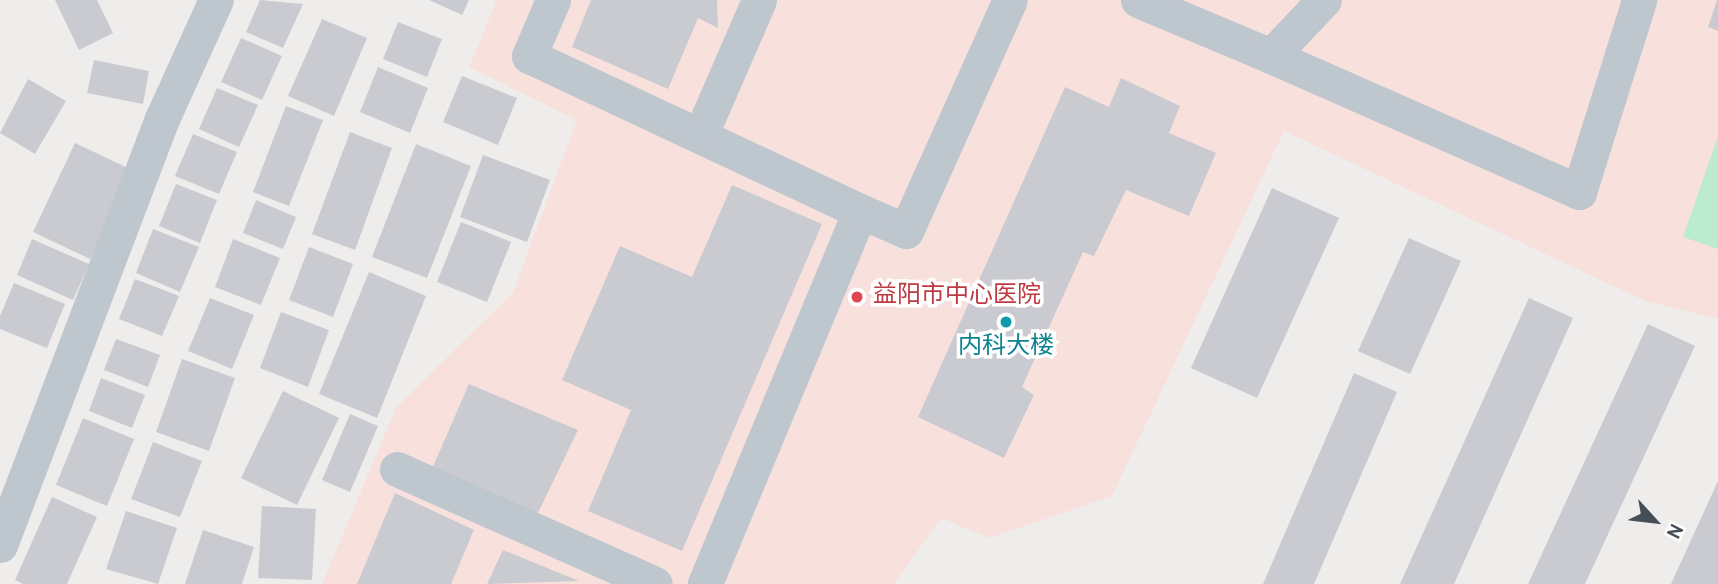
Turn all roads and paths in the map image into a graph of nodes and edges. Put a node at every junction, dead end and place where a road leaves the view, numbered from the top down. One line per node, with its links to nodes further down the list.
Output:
1 (216, 0): 12 (street)
2 (553, 0): 9 (street)
3 (759, 0): 9 (street)
4 (1010, 0): 10 (street)
5 (1138, 0): 8 (street)
6 (1324, 0): 8 (street)
7 (1639, 0): 8 (street)
8 (1271, 56)
9 (699, 136): 10 (street)
10 (860, 211): 14 (street)
11 (397, 469): 13 (street)
12 (0, 545)
13 (655, 584)
14 (705, 584)

